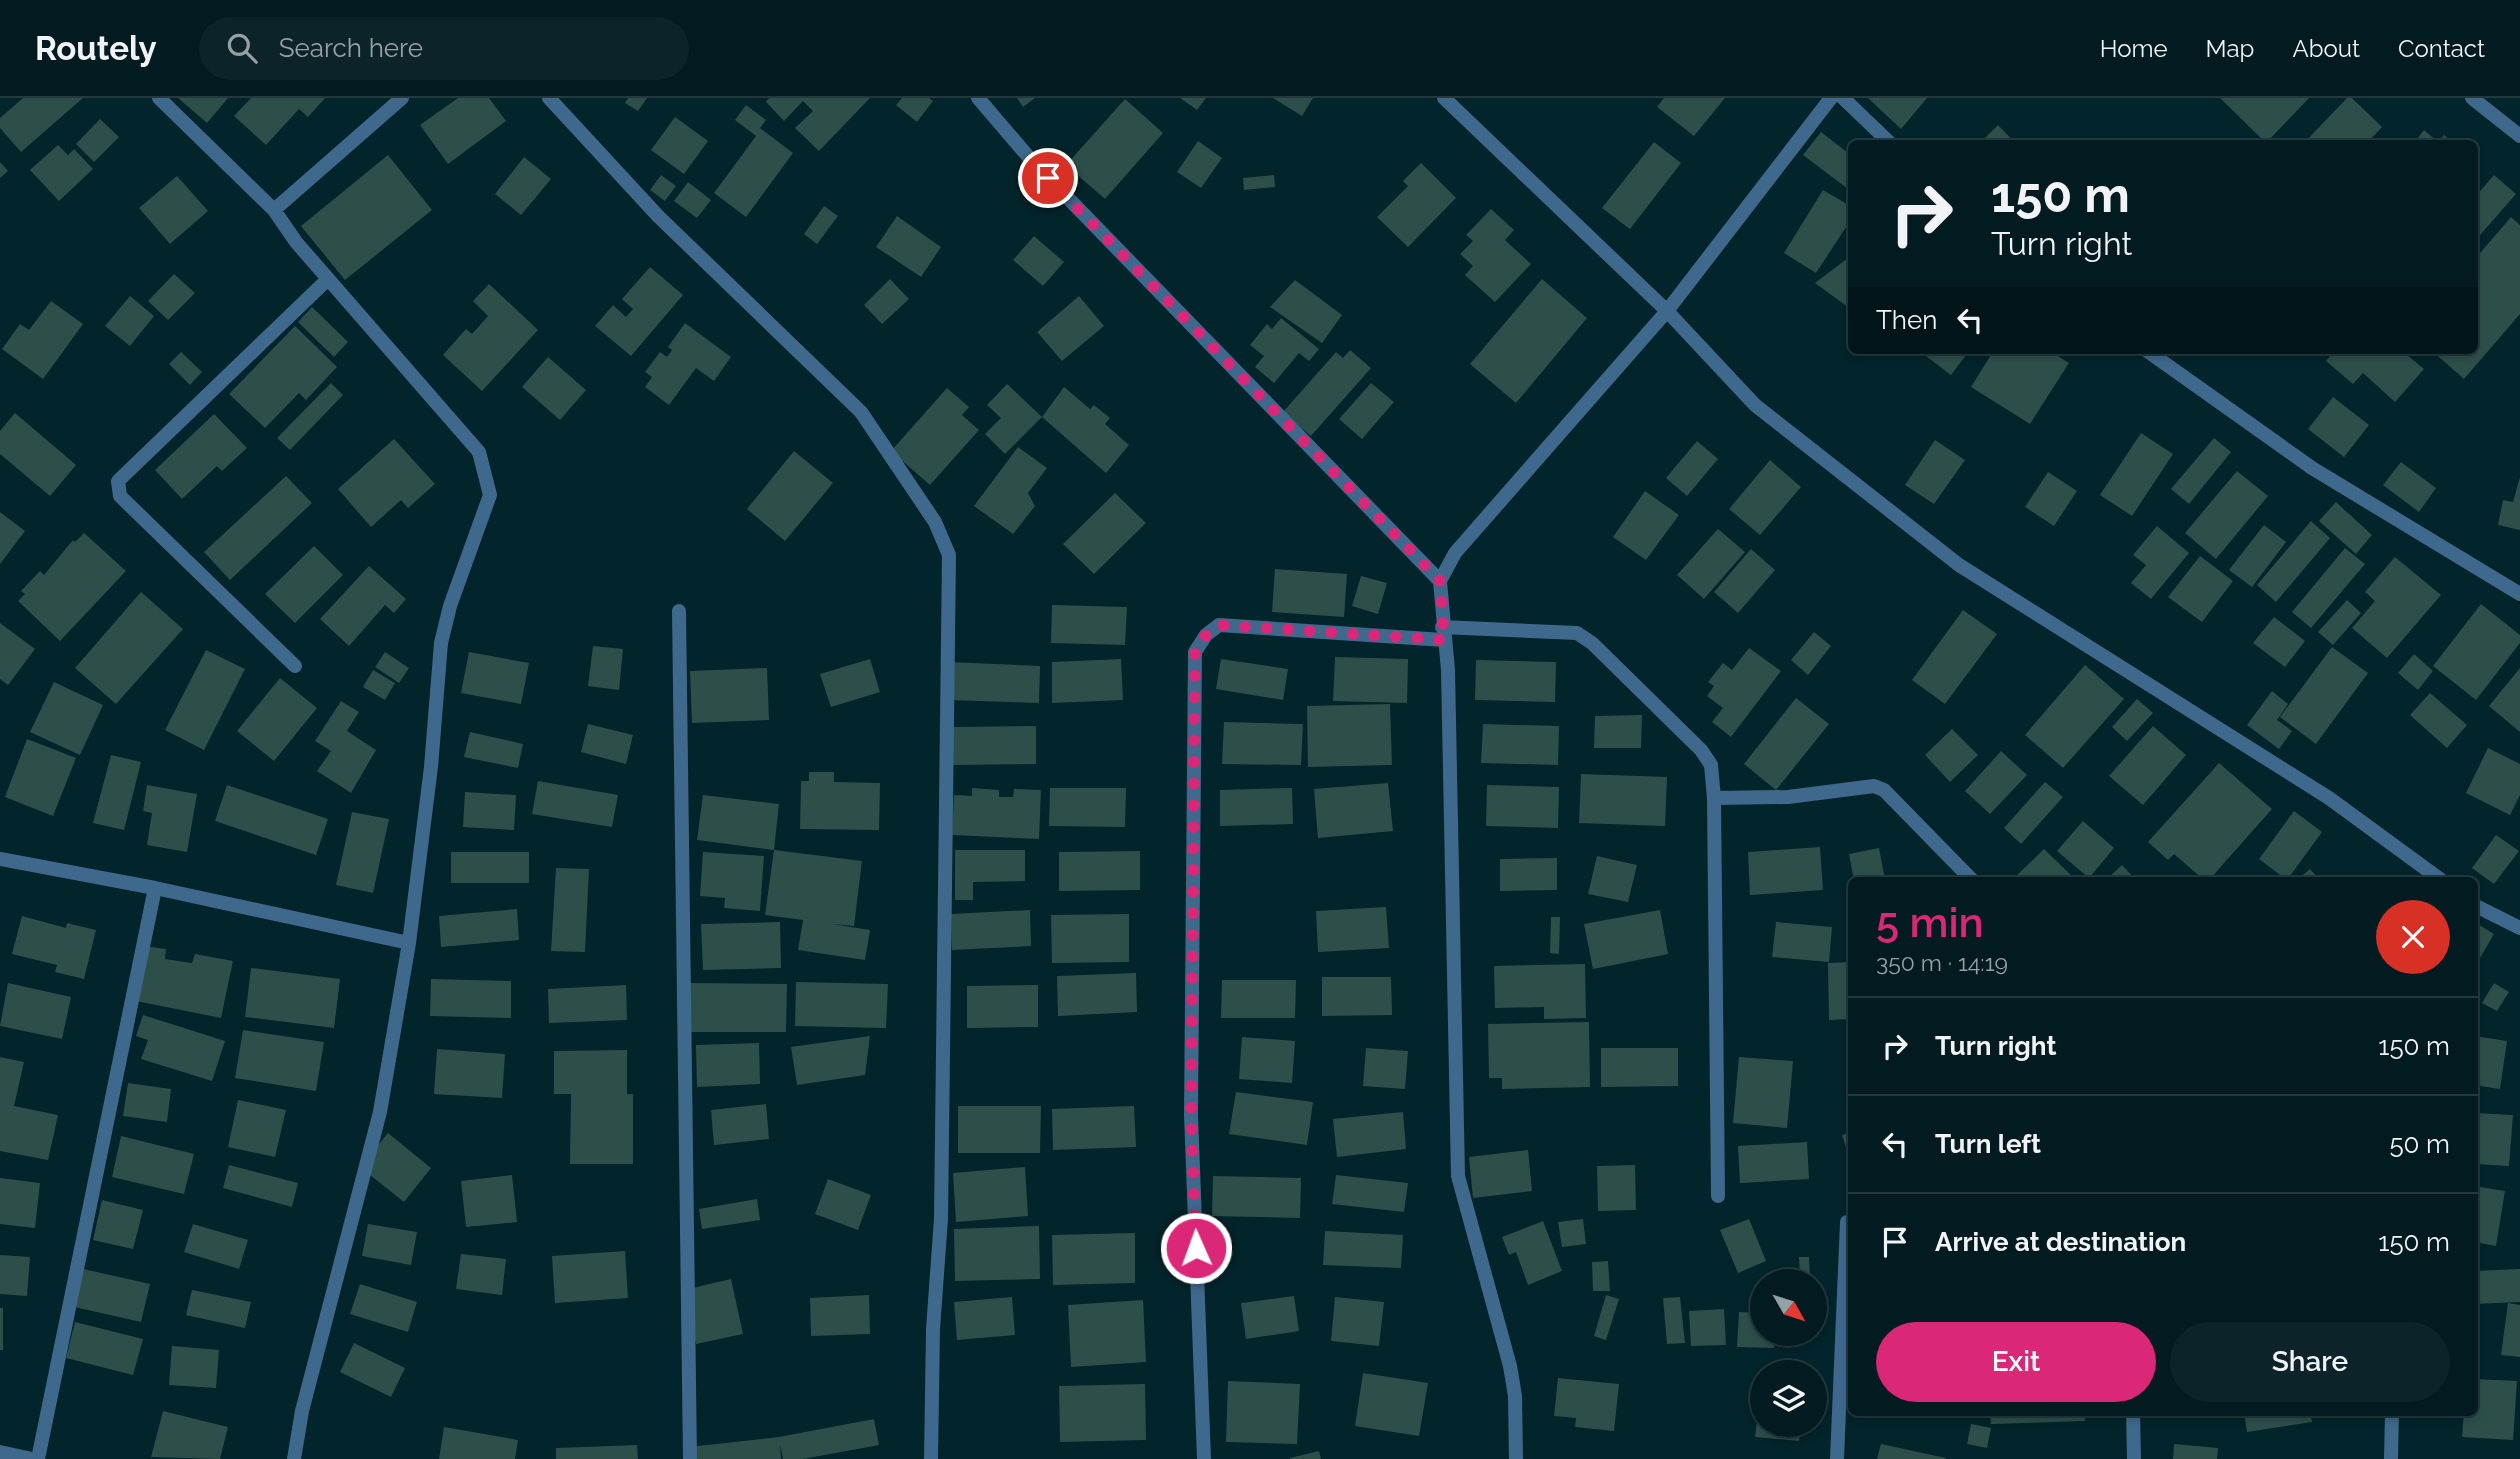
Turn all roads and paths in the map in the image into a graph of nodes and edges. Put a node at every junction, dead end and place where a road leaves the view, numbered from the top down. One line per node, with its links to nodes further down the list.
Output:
1 (159, 98): 11 (street)
2 (402, 98): 11 (street)
3 (549, 98): 37 (street)
4 (978, 98): 15 (street)
5 (1444, 98): 13 (street)
6 (1831, 98): 13 (street)
7 (1843, 98): 10 (street)
8 (2472, 98): 9 (street)
9 (2520, 136)
10 (1887, 140)
11 (274, 209): 12 (street)
12 (328, 279): 19 (street); 27 (street)
13 (1667, 311): 15 (street); 23 (street)
14 (2152, 354): 16 (street)
15 (1440, 581): 18 (street)
16 (2520, 594)
17 (679, 611): 36 (street)
18 (1443, 633): 20 (street); 38 (street); 39 (street)
19 (296, 666)
20 (1714, 798): 22 (street); 28 (street)
21 (0, 859): 24 (street)
22 (1969, 877)
23 (2437, 877)
24 (155, 888): 27 (street); 34 (street)
25 (2478, 907): 26 (street)
26 (2520, 928)
27 (409, 943): 35 (street)
28 (1717, 1196)
29 (1847, 1222): 40 (street)
30 (2133, 1416): 41 (street)
31 (2392, 1416): 42 (street)
32 (0, 1452): 33 (street)
33 (32, 1459)
34 (38, 1459)
35 (294, 1459)
36 (690, 1459)
37 (931, 1459)
38 (1204, 1459)
39 (1516, 1459)
40 (1837, 1459)
41 (2134, 1459)
42 (2391, 1459)

